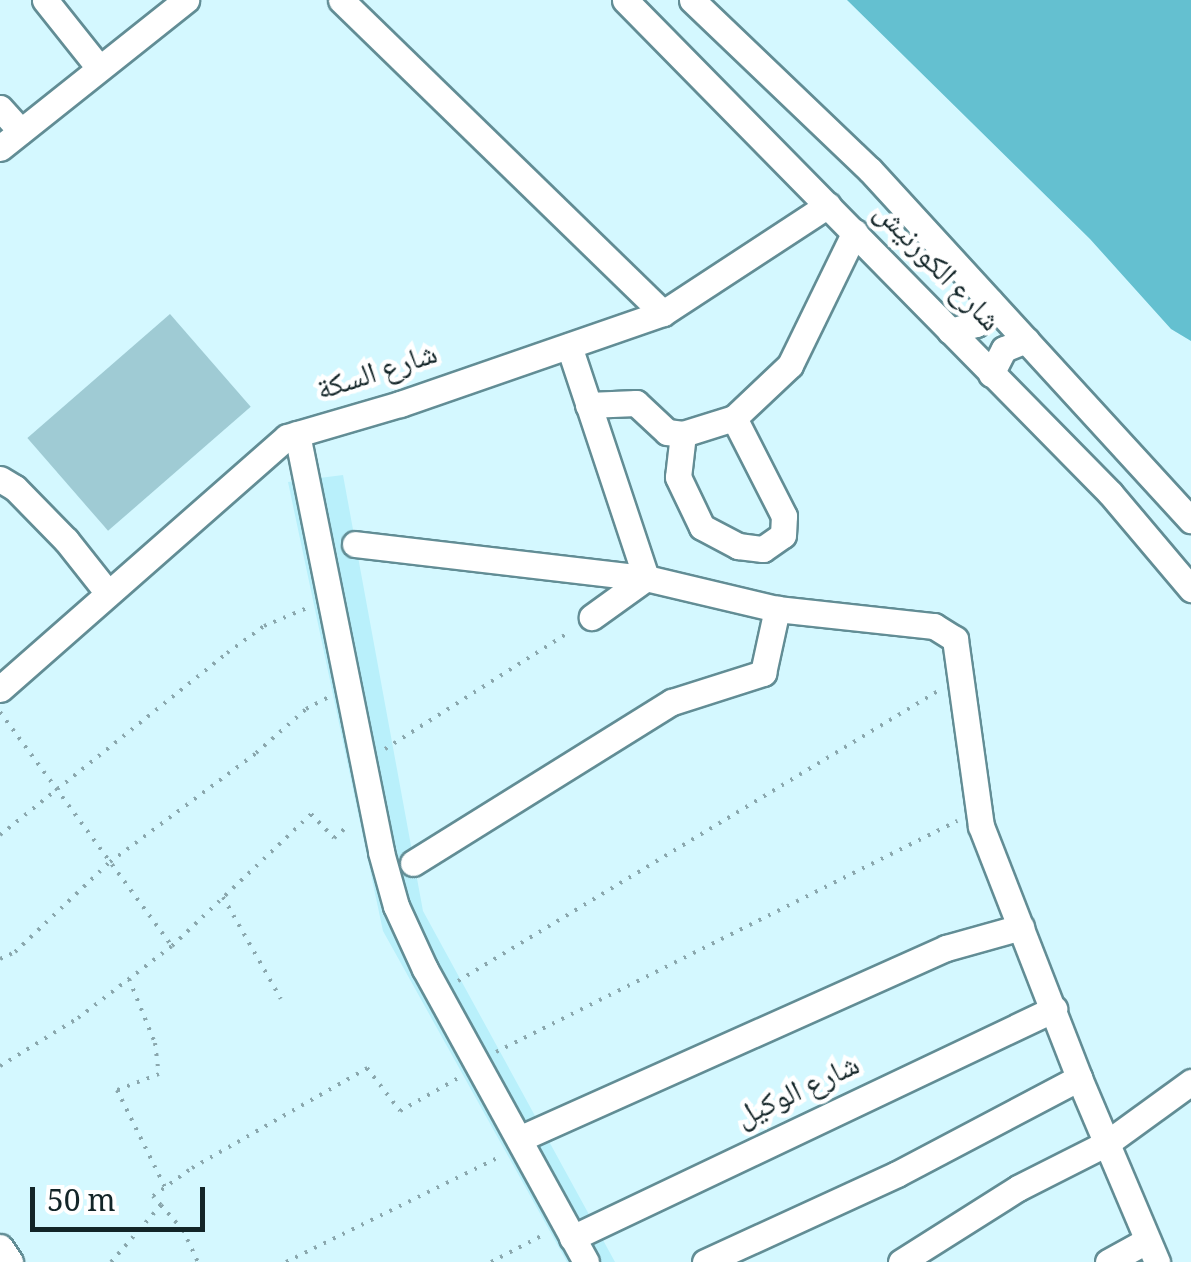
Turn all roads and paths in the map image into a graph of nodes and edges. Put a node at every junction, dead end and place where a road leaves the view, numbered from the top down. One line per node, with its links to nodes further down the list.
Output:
1 (45, 0): 6 (street)
2 (186, 0): 6 (street)
3 (341, 0): 13 (street)
4 (624, 0): 10 (street, شارع الكورنيش)
5 (692, 0): 12 (street, شارع الكورنيش)
6 (100, 68): 8 (street)
7 (0, 108): 8 (street)
8 (21, 131): 9 (street)
9 (0, 148)
10 (828, 205): 11 (street, شارع الكورنيش); 13 (street, شارع السكة)
11 (855, 232): 14 (street, شارع الكورنيش); 19 (street)
12 (990, 301): 14 (street); 15 (street, شارع الكورنيش)
13 (663, 313): 16 (street, شارع السكة)
14 (950, 331): 17 (street, شارع الكورنيش)
15 (1026, 340): 17 (street); 23 (street, شارع الكورنيش)
16 (569, 346): 18 (street); 20 (street, شارع السكة)
17 (991, 374): 26 (street, شارع الكورنيش)
18 (588, 405): 21 (street); 25 (street)
19 (734, 418): 21 (street); 21 (street)
20 (297, 434): 27 (street, شارع السكة); 28 (street)
21 (684, 434)
22 (0, 480): 27 (street)
23 (1191, 520)
24 (355, 544): 25 (street)
25 (646, 578): 29 (street); 30 (street)
26 (1191, 588)
27 (107, 592): 33 (street, شارع السكة)
28 (332, 602): 32 (street); 36 (path)
29 (777, 609): 31 (street); 41 (street)
30 (592, 617): 35 (path)
31 (964, 676): 38 (street); 47 (path)
32 (348, 688): 35 (street); 40 (path)
33 (0, 689)
34 (0, 712): 36 (path)
35 (362, 756): 37 (street)
36 (57, 790): 39 (path); 40 (path)
37 (372, 806): 42 (path); 47 (street)
38 (979, 810): 43 (street); 51 (path)
39 (0, 835)
40 (110, 862): 44 (path); 45 (path)
41 (412, 863)
42 (222, 897): 44 (path); 48 (path)
43 (1021, 927): 49 (street); 54 (street)
44 (172, 946): 46 (path)
45 (0, 959)
46 (129, 979): 50 (path); 56 (path)
47 (438, 992): 51 (street)
48 (282, 998)
49 (1054, 1010): 52 (street); 58 (street, شارع الوكيل)
50 (0, 1066)
51 (479, 1066): 54 (street); 56 (path)
52 (1079, 1078): 55 (street); 67 (street)
53 (1191, 1082): 55 (street)
54 (520, 1142): 58 (street); 64 (path)
55 (1106, 1143): 60 (street); 68 (street)
56 (164, 1187): 57 (path)
57 (161, 1205): 62 (path); 63 (path)
58 (569, 1230): 65 (path); 66 (street)
59 (0, 1248): 61 (street)
60 (1152, 1251): 69 (street)
61 (10, 1262)
62 (110, 1262)
63 (198, 1262)
64 (286, 1262)
65 (490, 1262)
66 (586, 1262)
67 (704, 1262)
68 (901, 1262)
69 (1108, 1262)

